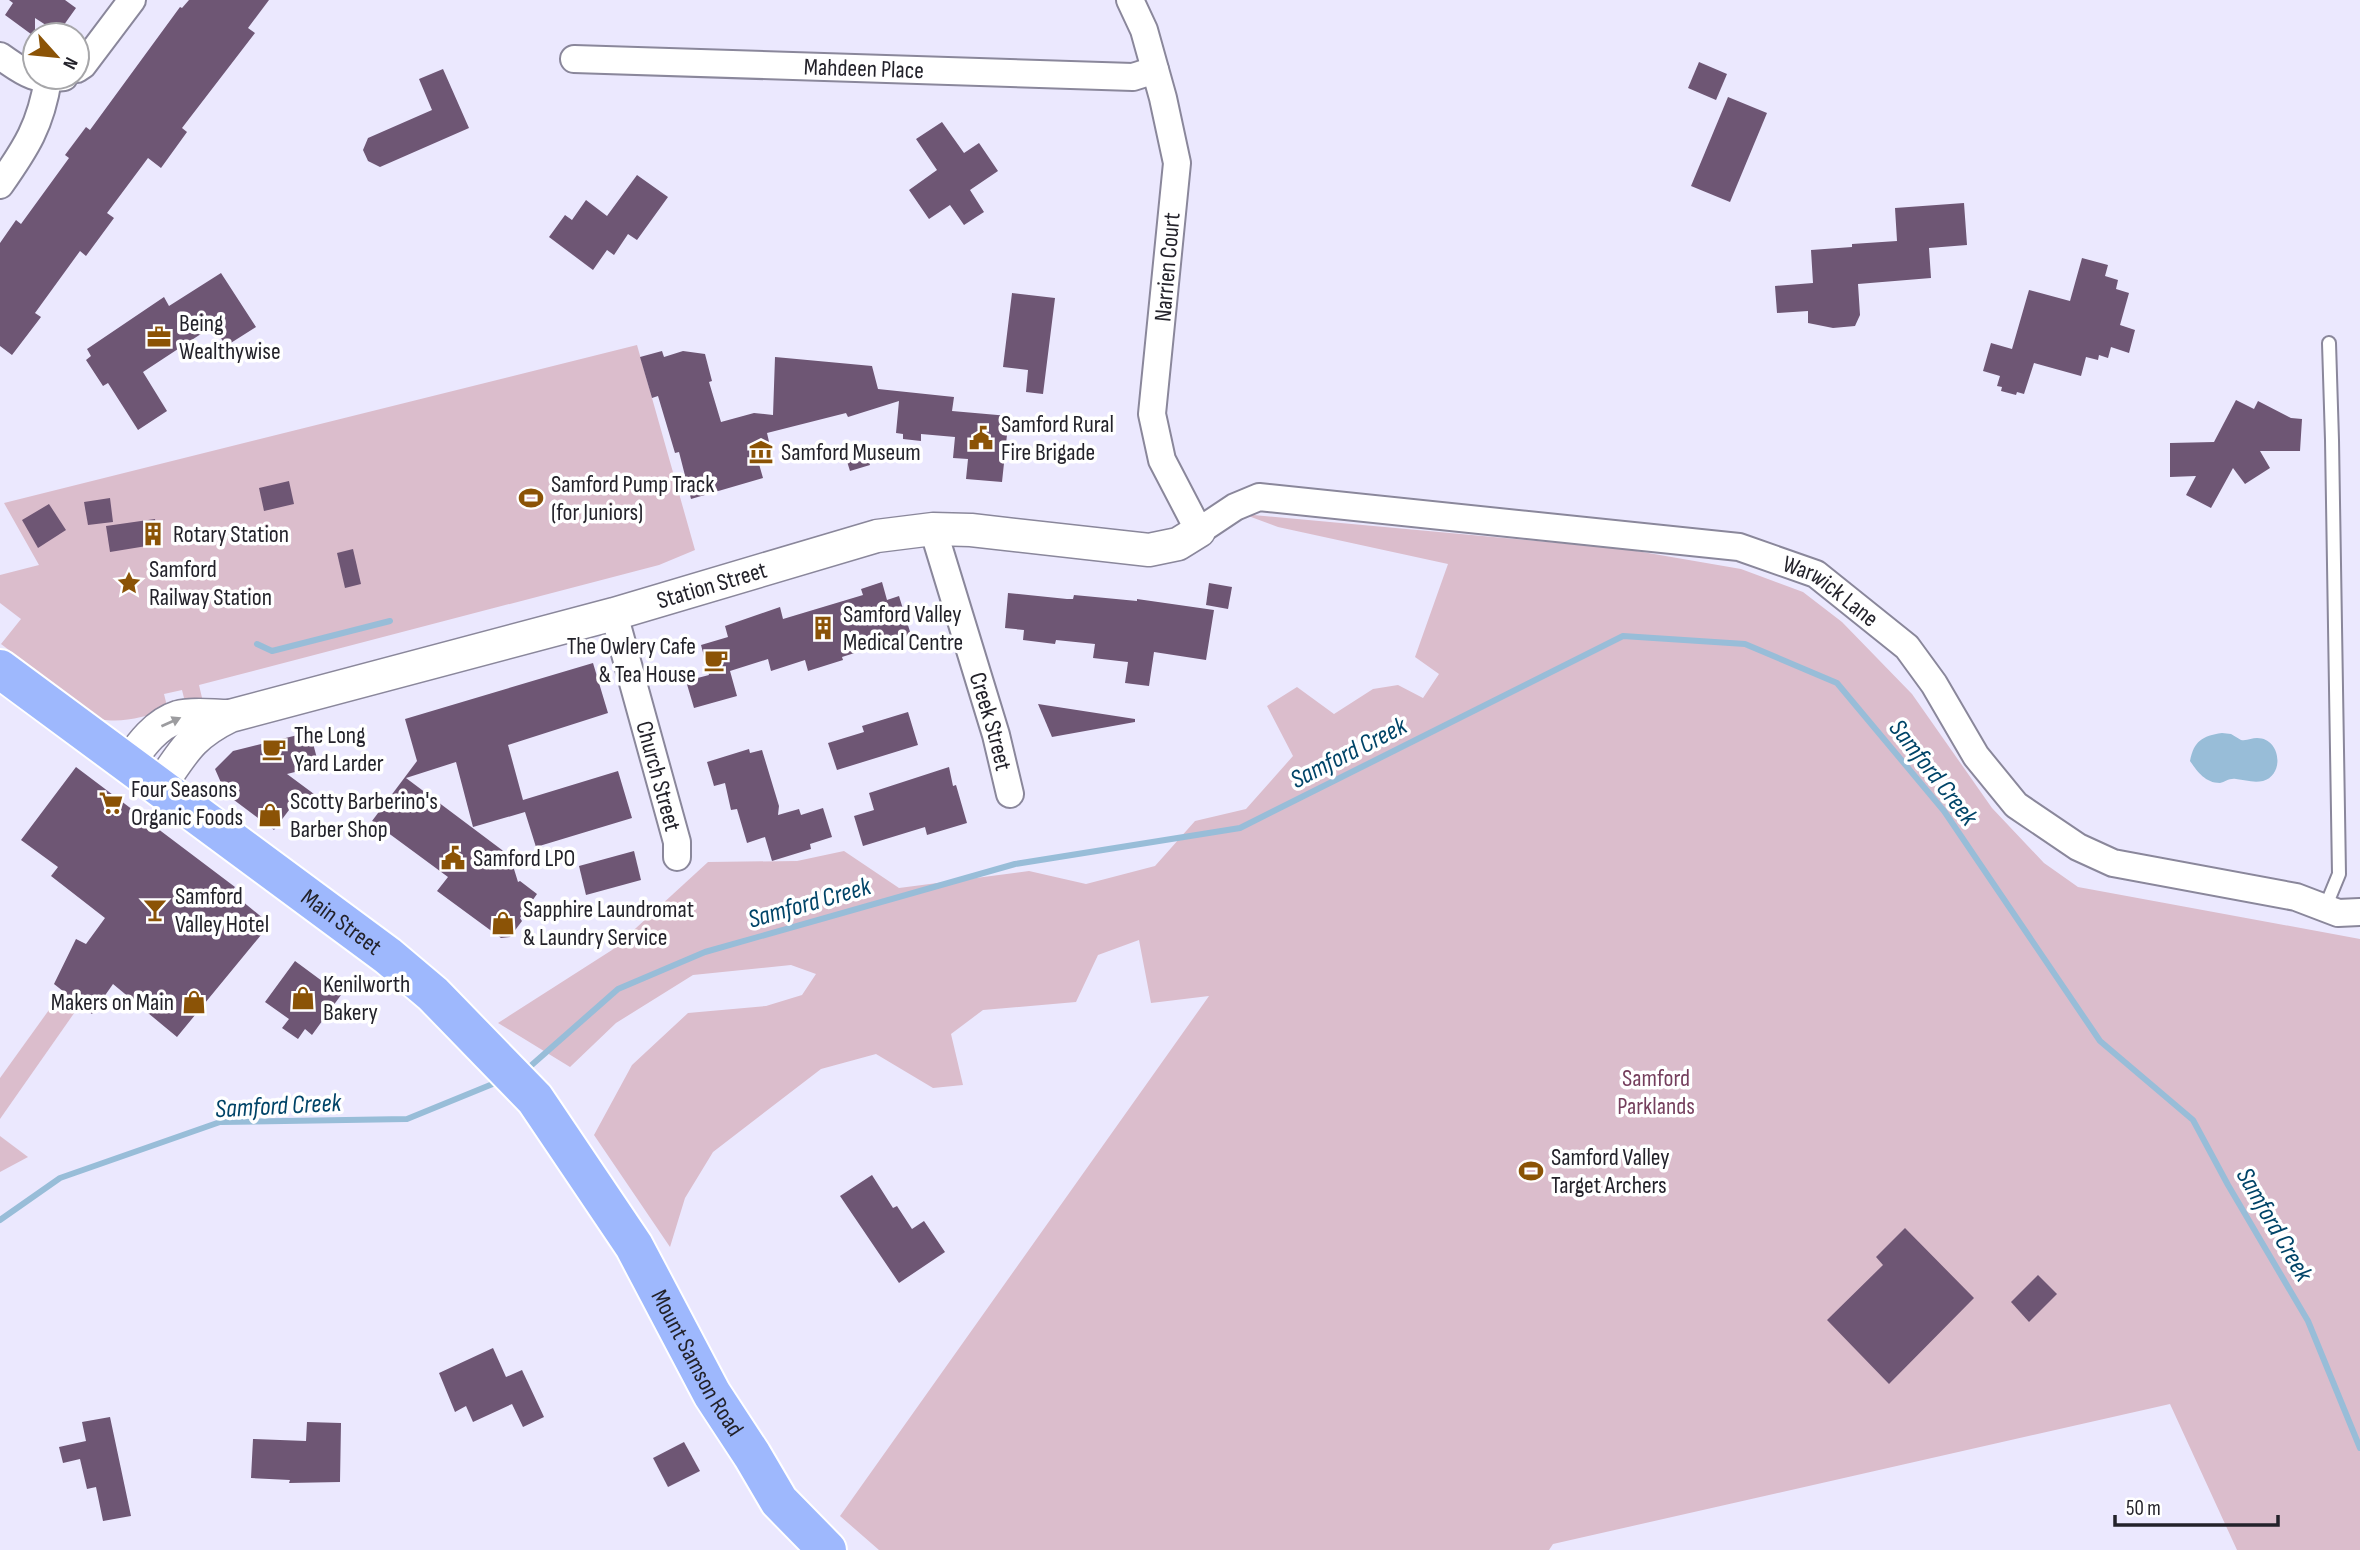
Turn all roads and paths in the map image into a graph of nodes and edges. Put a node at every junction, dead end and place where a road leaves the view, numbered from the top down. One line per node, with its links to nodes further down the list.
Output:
1 (132, 0): 3 (street)
2 (1130, 0): 7 (street, Narrien Court)
3 (91, 53)
4 (0, 57): 6 (street)
5 (574, 59): 7 (street, Mahdeen Place)
6 (21, 70)
7 (1155, 70): 12 (street, Narrien Court)
8 (50, 91): 9 (street)
9 (0, 185)
10 (2329, 343): 20 (lane)
11 (933, 529): 12 (street, Station Street); 13 (street, Station Street); 18 (street, Creek Street)
12 (1199, 531): 20 (street, Warwick Lane)
13 (614, 614): 15 (street, Station Street); 19 (street, Church Street)
14 (0, 668): 16 (main road, Main Street)
15 (230, 716): 16 (street, Station Street, one-way to 15); 17 (street, Station Street)
16 (128, 763): 17 (main road, Main Street)
17 (160, 786): 22 (main road, Main Street)
18 (1010, 794)
19 (677, 857)
20 (2325, 908): 21 (street, Warwick Lane)
21 (2360, 912)
22 (580, 1164): 23 (main road, Mount Samson Road)
23 (827, 1550)

